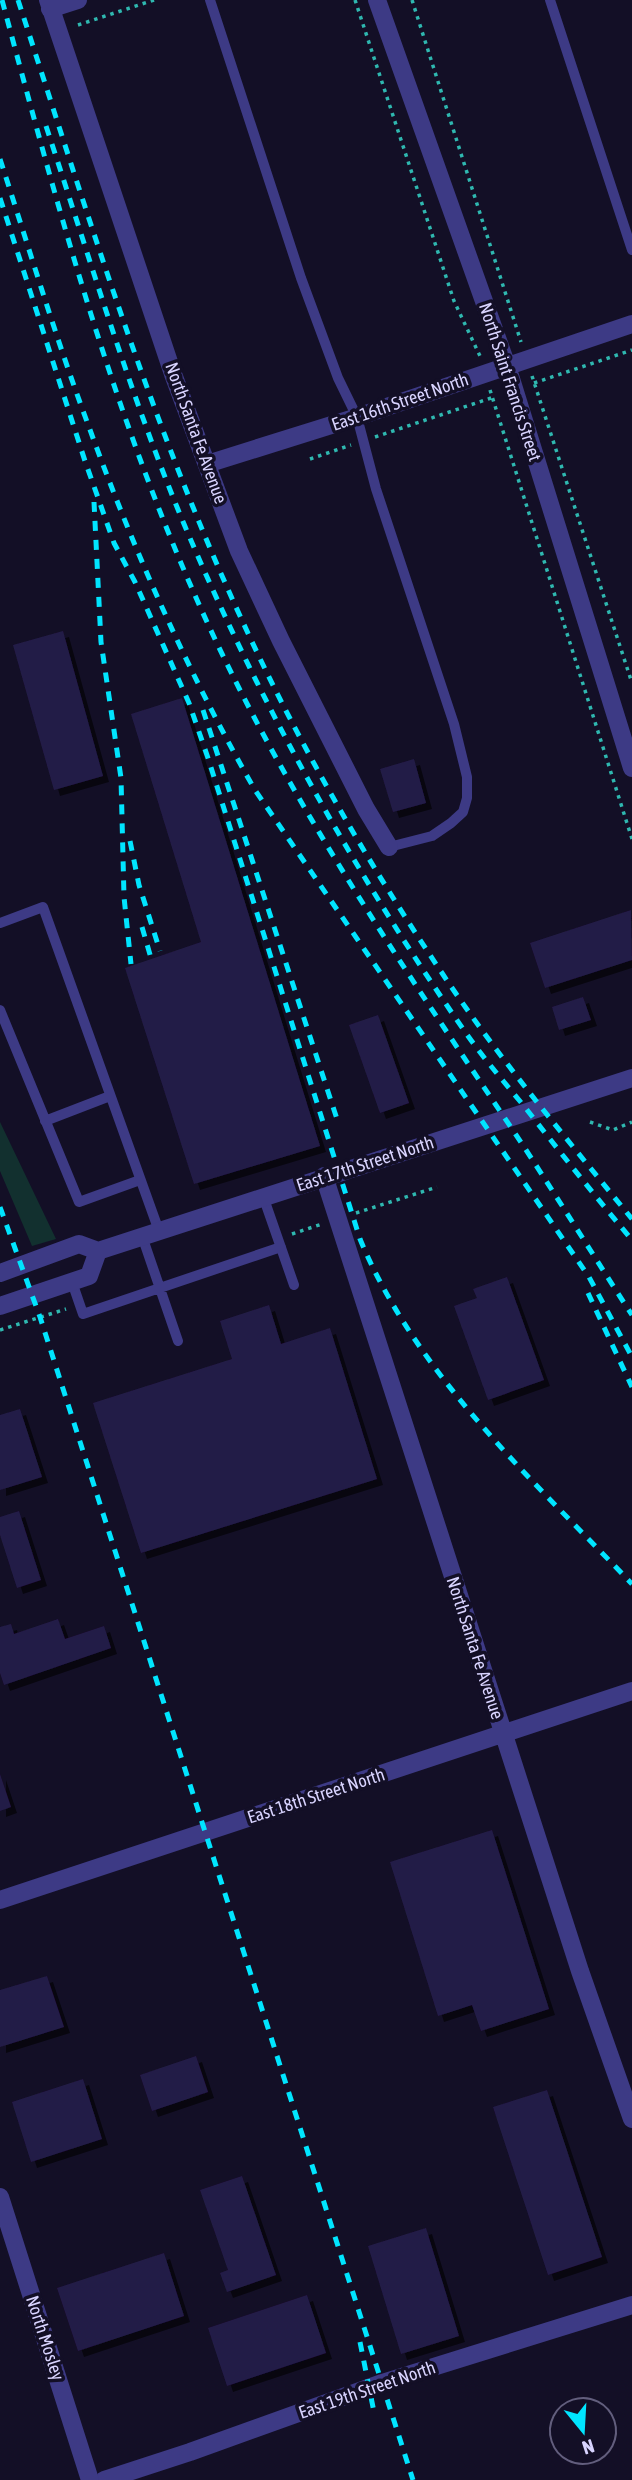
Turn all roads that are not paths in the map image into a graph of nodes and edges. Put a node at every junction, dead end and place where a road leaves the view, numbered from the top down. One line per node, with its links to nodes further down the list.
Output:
1 (78, 0): 5 (street)
2 (210, 0): 9 (lane)
3 (377, 0): 8 (street, North Saint Francis Street)
4 (550, 0): 6 (lane)
5 (49, 4): 10 (street, North Santa Fe Avenue)
6 (632, 250)
7 (632, 324): 8 (street, East 16th Street North)
8 (507, 366): 9 (street, East 16th Street North); 11 (street, North Saint Francis Street)
9 (356, 417): 10 (street, East 16th Street North); 12 (lane)
10 (207, 464): 12 (street, North Santa Fe Avenue)
11 (632, 768)
12 (389, 847)
13 (0, 923): 16 (lane)
14 (0, 1010): 17 (lane)
15 (632, 1078): 18 (street, East 17th Street North)
16 (110, 1096): 17 (lane); 19 (lane)
17 (45, 1121): 19 (lane)
18 (324, 1176): 20 (street, East 17th Street North); 31 (street, North Santa Fe Avenue)
19 (141, 1180): 21 (lane)
20 (263, 1196): 21 (street, East 17th Street North); 22 (lane)
21 (151, 1234): 23 (street, East 17th Street North); 27 (lane)
22 (281, 1247): 26 (lane); 27 (lane)
23 (98, 1251): 24 (street, East 17th Street North); 25 (street)
24 (0, 1273)
25 (72, 1282): 27 (lane); 28 (street)
26 (294, 1285)
27 (160, 1288): 29 (lane)
28 (0, 1306)
29 (178, 1341)
30 (632, 1691): 31 (street, East 18th Street North)
31 (503, 1734): 32 (street, East 18th Street North); 33 (street, North Santa Fe Avenue)
32 (0, 1900)
33 (632, 2119)
34 (0, 2197): 36 (street, North Mosley)
35 (632, 2305): 37 (street, East 19th Street North)
36 (90, 2480)
37 (104, 2480)

